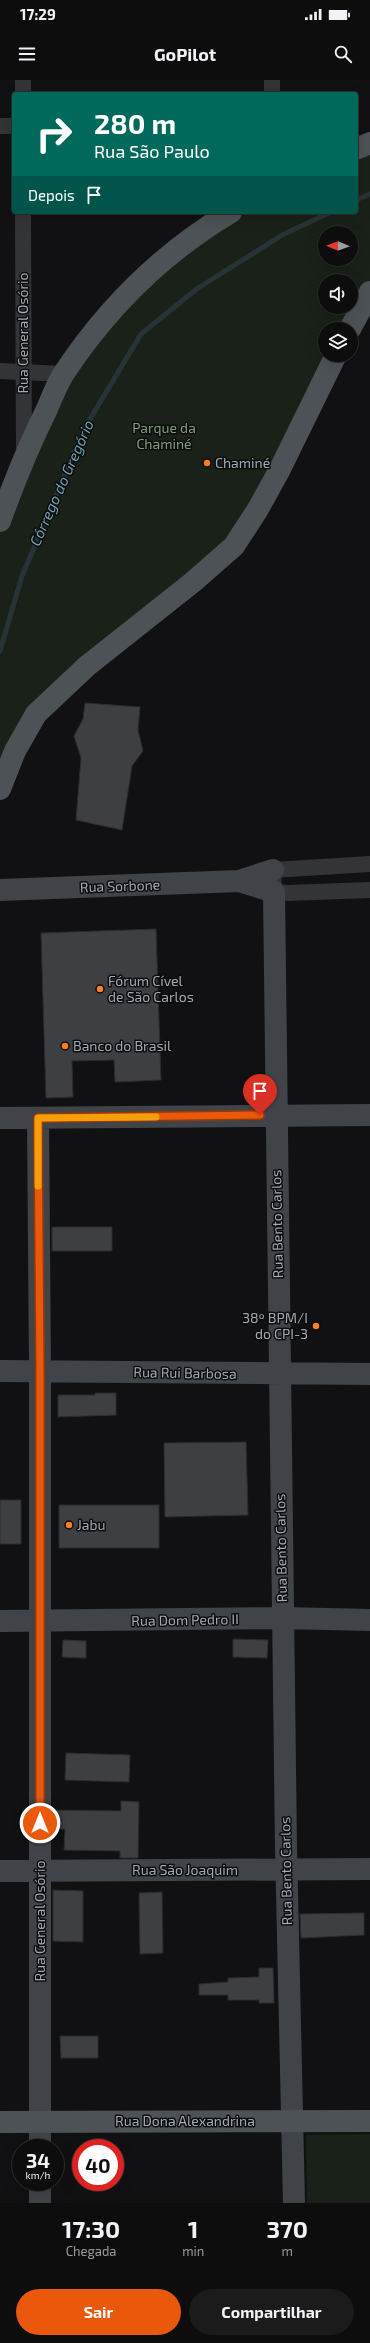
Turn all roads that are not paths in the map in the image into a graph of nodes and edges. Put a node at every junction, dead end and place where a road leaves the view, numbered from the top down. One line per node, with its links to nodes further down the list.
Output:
1 (23, 80): 3 (street)
2 (272, 80): 4 (street)
3 (23, 92)
4 (272, 92)
5 (0, 126): 6 (street)
6 (12, 126)
7 (23, 214): 13 (street, Rua General Osório)
8 (228, 214): 14 (main road)
9 (370, 292): 10 (main road)
10 (354, 322)
11 (333, 362): 17 (main road)
12 (0, 371): 13 (street)
13 (22, 371): 14 (street); 15 (street, Rua General Osório)
14 (64, 374): 15 (main road)
15 (24, 454): 16 (main road)
16 (0, 521)
17 (0, 789)
18 (370, 864): 19 (street, Rua Sorbone)
19 (273, 870): 20 (street, Rua Sorbone); 23 (street)
20 (240, 881): 21 (street, Rua Sorbone); 23 (street, Rua Sorbone)
21 (0, 890)
22 (370, 890): 23 (street, Rua Sorbone)
23 (274, 892): 24 (street, Rua Bento Carlos)
24 (276, 1115): 25 (street); 27 (street); 31 (street, Rua Bento Carlos)
25 (370, 1115)
26 (0, 1118): 27 (street)
27 (38, 1118): 29 (street, Rua General Osório)
28 (0, 1371): 29 (street, Rua Rui Barbosa)
29 (40, 1372): 31 (street, Rua Rui Barbosa); 35 (street, Rua General Osório)
30 (370, 1374): 31 (street, Rua Rui Barbosa)
31 (279, 1375): 32 (street, Rua Bento Carlos)
32 (283, 1618): 33 (street, Rua Dom Pedro II); 35 (street, Rua Dom Pedro II); 36 (street, Rua Bento Carlos)
33 (370, 1620)
34 (0, 1621): 35 (street, Rua Dom Pedro II)
35 (40, 1622): 38 (street, Rua General Osório)
36 (286, 1869): 37 (street, Rua São Joaquim); 38 (street, Rua São Joaquim); 40 (street, Rua Bento Carlos)
37 (370, 1869)
38 (40, 1870): 39 (street, Rua São Joaquim); 43 (street, Rua General Osório)
39 (0, 1871)
40 (292, 2121): 41 (main road, Rua Dona Alexandrina); 43 (main road, Rua Dona Alexandrina); 47 (street, Rua Bento Carlos)
41 (370, 2121)
42 (0, 2122): 43 (main road, Rua Dona Alexandrina)
43 (40, 2122): 44 (street, Rua General Osório)
44 (40, 2139)
45 (40, 2191): 46 (street)
46 (40, 2203)
47 (294, 2203)

